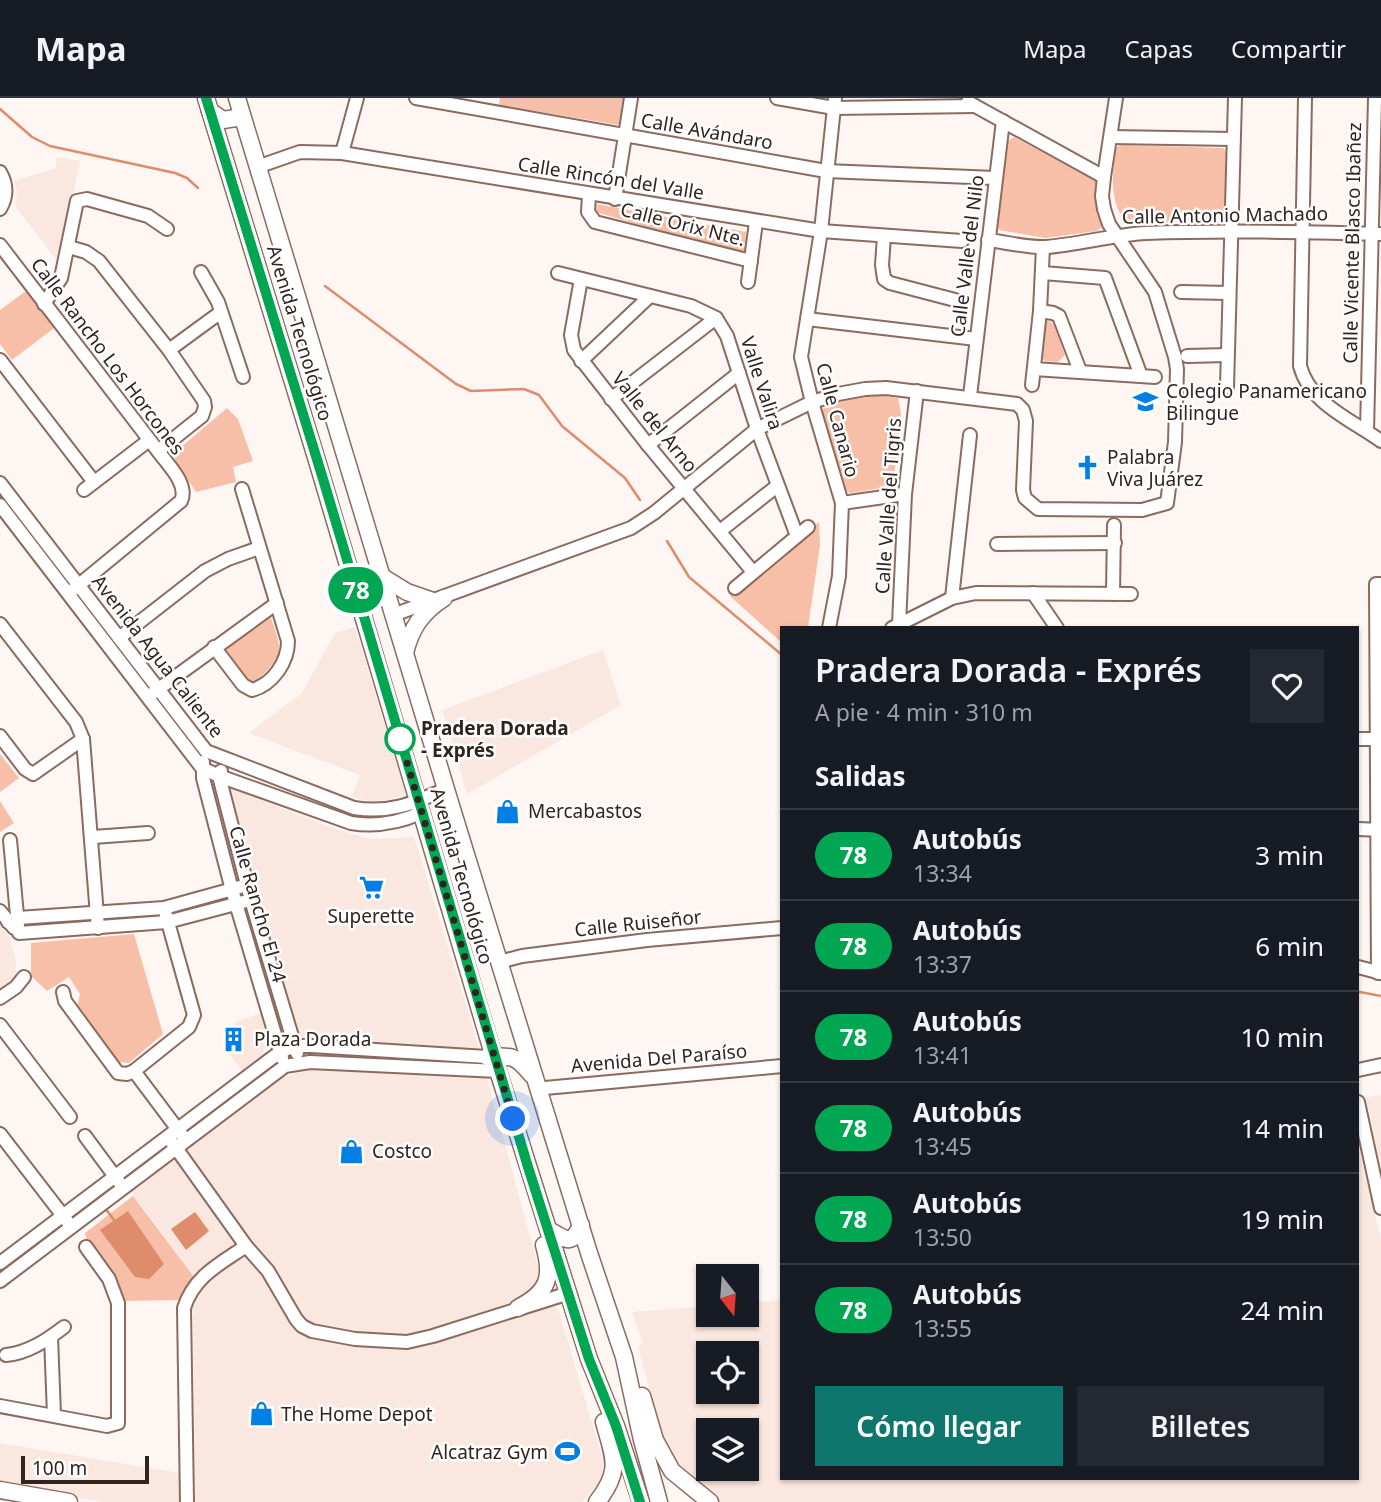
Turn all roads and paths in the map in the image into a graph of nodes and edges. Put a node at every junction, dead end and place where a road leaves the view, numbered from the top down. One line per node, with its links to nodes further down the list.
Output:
1 (237, 98): 16 (main road, Avenida Tecnológico)
2 (356, 98): 21 (street)
3 (416, 98): 15 (street, Calle Avándaro)
4 (491, 98): 15 (street)
5 (631, 98): 18 (street)
6 (777, 98): 12 (street)
7 (962, 98): 14 (street)
8 (1116, 98): 19 (street)
9 (1235, 98): 20 (street)
10 (1305, 98): 34 (street)
11 (1375, 98): 35 (street, Calle Vicente Blasco Ibañez)
12 (834, 103): 14 (street); 23 (street, Calle Canario)
13 (208, 104): 16 (main road); 84 (main road, Avenida Tecnológico)
14 (975, 106): 17 (street)
15 (489, 112): 18 (street, Calle Avándaro)
16 (242, 117): 22 (main road, Avenida Tecnológico)
17 (1003, 121): 25 (street); 26 (street, Calle Valle del Nilo)
18 (625, 136): 23 (street, Calle Avándaro); 28 (street)
19 (1111, 137): 20 (street); 25 (street)
20 (1233, 139): 33 (street)
21 (342, 153): 22 (street, Calle Rincón del Valle); 27 (street, Calle Rincón del Valle)
22 (257, 167): 85 (main road, Avenida Tecnológico)
23 (826, 171): 26 (street, Calle Avándaro); 32 (street, Calle Canario)
24 (0, 172): 29 (street)
25 (1104, 177): 36 (street)
26 (995, 178): 38 (street, Calle Valle del Nilo)
27 (589, 195): 28 (street, Calle Rincón del Valle); 43 (street, Calle Orix Nte.)
28 (615, 199): 30 (street, Calle Rincón del Valle)
29 (0, 209)
30 (756, 222): 32 (street, Calle Rincón del Valle); 43 (street, Calle Orix Nte.)
31 (167, 229): 40 (street)
32 (821, 231): 37 (street, Calle Rincón del Valle); 58 (street, Calle Canario)
33 (1231, 232): 34 (street, Calle Antonio Machado); 36 (street, Calle Antonio Machado); 50 (street)
34 (1302, 232): 35 (street, Calle Antonio Machado); 79 (street)
35 (1376, 234): 53 (street, Calle Vicente Blasco Ibañez)
36 (1116, 235): 41 (street, Calle Antonio Machado); 75 (street)
37 (884, 236): 39 (street, Calle Rincón del Valle); 52 (street)
38 (988, 240): 41 (street, Calle Antonio Machado); 59 (street, Calle Valle del Nilo)
39 (962, 241)
40 (69, 247): 54 (street); 60 (street)
41 (1042, 247): 46 (street)
42 (1, 251): 54 (street, Calle Rancho Los Horcones)
43 (751, 261): 48 (street, Calle Orix Nte.)
44 (201, 272): 56 (street)
45 (558, 273): 47 (street)
46 (1043, 273): 55 (street); 69 (street)
47 (581, 279): 51 (street); 64 (street, Valle del Arno)
48 (748, 282)
49 (1181, 292): 50 (street)
50 (1229, 293): 61 (street)
51 (650, 296): 57 (street); 64 (street)
52 (955, 300)
53 (1376, 302): 65 (street, Calle Vicente Blasco Ibañez)
54 (44, 304): 83 (street, Calle Rancho Los Horcones)
55 (1040, 311): 66 (street); 67 (street)
56 (221, 312): 60 (street); 70 (street)
57 (716, 318): 68 (street, Valle Valira); 76 (street)
58 (807, 319): 59 (street); 77 (street, Calle Canario)
59 (976, 339): 75 (street, Calle Valle del Nilo)
60 (169, 350): 83 (street)
61 (1227, 355): 62 (street); 73 (street)
62 (1187, 356)
63 (0, 360): 83 (street)
64 (581, 361): 76 (street, Valle del Arno)
65 (1375, 365): 79 (street, Calle Vicente Blasco Ibañez)
66 (1034, 369): 67 (street); 72 (street)
67 (1080, 371): 69 (street)
68 (739, 373): 78 (street, Valle Valira); 82 (street)
69 (1140, 376): 71 (street)
70 (243, 377)
71 (1155, 377)
72 (1032, 385)
73 (1227, 387)
74 (917, 391): 75 (street); 77 (street); 92 (street, Calle Valle del Tigris)
75 (970, 396)
76 (611, 399): 82 (street, Valle del Arno)
77 (811, 402): 78 (street); 93 (street, Calle Canario)
78 (757, 429): 87 (street); 88 (street, Valle Valira)
79 (1367, 431): 81 (street)
80 (970, 435): 110 (street)
81 (1381, 441)
82 (648, 445): 87 (street, Valle del Arno)
83 (153, 446): 106 (street, Calle Rancho Los Horcones)
84 (318, 464): 85 (main road); 91 (main road, Avenida Tecnológico)
85 (347, 464): 89 (main road, Avenida Tecnológico)
86 (0, 483): 106 (street, Avenida Agua Caliente)
87 (679, 483): 97 (street, Valle del Arno); 111 (street)
88 (777, 486): 97 (street); 98 (street, Valle Valira)
89 (354, 487): 91 (main road); 103 (main road, Avenida Tecnológico)
90 (242, 489): 101 (street)
91 (327, 493): 132 (main road, Avenida Tecnológico)
92 (905, 494): 93 (street); 116 (street, Calle Valle del Tigris)
93 (842, 503): 115 (street, Calle Canario)
94 (0, 505): 106 (street, Avenida Agua Caliente)
95 (1114, 525): 99 (street)
96 (808, 527): 98 (street)
97 (720, 531): 102 (street, Valle del Arno)
98 (797, 536): 102 (street)
99 (1115, 543): 100 (street); 108 (street)
100 (996, 544)
101 (259, 548): 112 (street); 118 (street)
102 (753, 572): 105 (street)
103 (381, 576): 111 (main road); 113 (main road, Avenida Tecnológico)
104 (1378, 584): 126 (street)
105 (735, 588)
106 (73, 589): 118 (street, Avenida Agua Caliente); 122 (street, Avenida Agua Caliente)
107 (1033, 593): 108 (street); 110 (street); 117 (street)
108 (1113, 594): 109 (street)
109 (1131, 594)
110 (952, 598): 116 (street)
111 (438, 600): 113 (street); 120 (main road)
112 (277, 603): 119 (street); 119 (street)
113 (393, 615): 120 (main road, Avenida Tecnológico)
114 (0, 624): 124 (street)
115 (829, 626)
116 (895, 626)
117 (1057, 626)
118 (119, 638): 121 (street, Avenida Agua Caliente)
119 (214, 647): 121 (street)
120 (405, 653): 131 (main road, Avenida Tecnológico)
121 (158, 689): 122 (street); 127 (street, Avenida Agua Caliente)
122 (148, 698): 129 (street, Avenida Agua Caliente)
123 (0, 736): 124 (street)
124 (83, 739): 136 (street)
125 (1359, 739): 126 (street)
126 (1379, 739): 134 (street)
127 (206, 751): 128 (street, Avenida Agua Caliente); 129 (street, Calle Rancho El 24)
128 (225, 760): 130 (street); 132 (street, Avenida Agua Caliente)
129 (202, 768): 130 (street, Avenida Agua Caliente); 139 (street, Calle Rancho El 24)
130 (219, 776): 132 (street, Avenida Agua Caliente); 138 (street, Calle Rancho El 24)
131 (446, 789): 132 (street, Avenida Agua Caliente); 148 (main road, Avenida Tecnológico)
132 (420, 808): 158 (main road, Avenida Tecnológico)
133 (1359, 830): 134 (street)
134 (1379, 830): 150 (street)
135 (148, 832): 136 (street)
136 (93, 838): 143 (street)
137 (10, 840): 144 (street)
138 (247, 885): 139 (street); 140 (street, Calle Rancho El 24)
139 (232, 890): 141 (street, Calle Rancho El 24); 142 (street)
140 (251, 900): 141 (street); 155 (street, Calle Rancho El 24)
141 (236, 904): 145 (street); 157 (street, Calle Rancho El 24)
142 (164, 908): 143 (street); 145 (street)
143 (97, 913): 144 (street); 146 (street)
144 (9, 917): 146 (street)
145 (167, 922): 146 (street); 165 (street)
146 (98, 928)
147 (780, 928): 148 (street, Calle Ruiseñor)
148 (499, 962): 166 (main road, Avenida Tecnológico)
149 (1359, 967): 150 (street)
150 (1380, 973)
151 (24, 977): 153 (street)
152 (63, 992): 165 (street)
153 (0, 998)
154 (0, 1025): 168 (street)
155 (295, 1046): 156 (street); 157 (street); 159 (street, Calle Rancho El 24)
156 (389, 1051): 158 (street); 162 (street)
157 (280, 1052): 161 (street, Calle Rancho El 24); 170 (street)
158 (493, 1061): 162 (street); 166 (main road); 173 (main road, Avenida Tecnológico)
159 (300, 1062): 161 (street); 162 (street)
160 (1381, 1065): 164 (street)
161 (285, 1066): 172 (street)
162 (389, 1066)
163 (780, 1066): 166 (street, Avenida Del Paraíso)
164 (1359, 1070)
165 (134, 1071): 170 (street)
166 (538, 1085): 178 (main road, Avenida Tecnológico)
167 (1359, 1107): 176 (street)
168 (70, 1117)
169 (0, 1133): 177 (street)
170 (173, 1133): 172 (street); 174 (street)
171 (85, 1136): 174 (street)
172 (181, 1144): 175 (street); 181 (street)
173 (528, 1167): 180 (main road, Avenida Tecnológico); 187 (main road)
174 (115, 1176): 175 (street); 177 (street)
175 (124, 1187): 179 (street)
176 (1381, 1208)
177 (63, 1216): 179 (street); 183 (street)
178 (581, 1225): 180 (main road); 191 (main road, Avenida Tecnológico)
179 (71, 1227): 184 (street)
180 (549, 1230): 186 (main road, Avenida Tecnológico)
181 (246, 1246): 187 (street); 198 (street)
182 (86, 1247): 194 (street)
183 (3, 1256): 184 (street)
184 (16, 1269): 185 (street)
185 (0, 1281)
186 (569, 1293): 187 (street); 192 (main road, Avenida Tecnológico)
187 (519, 1308)
188 (64, 1327): 189 (street)
189 (51, 1338): 190 (street); 194 (street)
190 (6, 1355)
191 (624, 1357): 201 (main road, Avenida Tecnológico); 202 (main road)
192 (589, 1359): 199 (main road); 200 (main road, Avenida Tecnológico)
193 (0, 1406): 194 (street)
194 (54, 1415)
195 (0, 1490): 196 (main road)
196 (39, 1499): 197 (main road)
197 (69, 1502)
198 (187, 1502)
199 (597, 1502)
200 (640, 1502)
201 (659, 1502)
202 (710, 1502)

